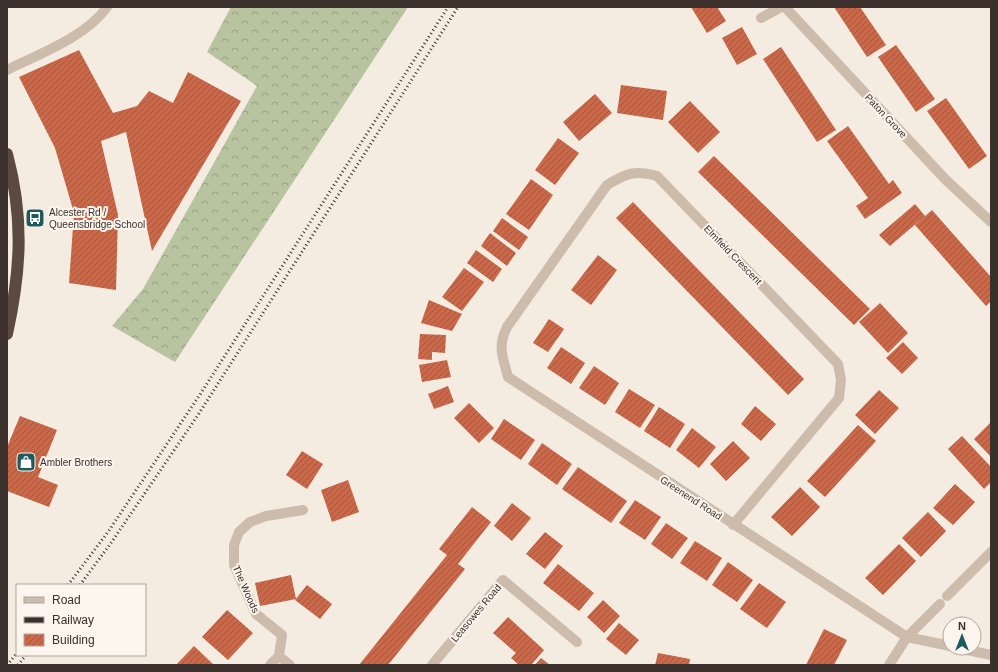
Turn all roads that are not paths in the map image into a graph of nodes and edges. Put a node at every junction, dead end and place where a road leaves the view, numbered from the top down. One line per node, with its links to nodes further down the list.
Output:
1 (107, 7): 5 (street)
2 (781, 7): 4 (street)
3 (785, 7): 7 (street, Paton Grove)
4 (761, 18)
5 (7, 70)
6 (7, 154): 8 (highway)
7 (991, 222)
8 (7, 334)
9 (501, 340): 11 (street, Greenend Road); 11 (street, Elmfield Crescent)
10 (303, 510): 18 (street, The Woods)
11 (733, 525): 15 (street, Greenend Road)
12 (991, 552): 13 (street)
13 (947, 596)
14 (940, 604): 15 (street)
15 (907, 637): 17 (street); 22 (street)
16 (577, 642): 21 (street, Leasowes Road)
17 (942, 644)
18 (278, 656): 19 (street); 20 (street)
19 (270, 665)
20 (290, 665)
21 (432, 665)
22 (889, 665)

